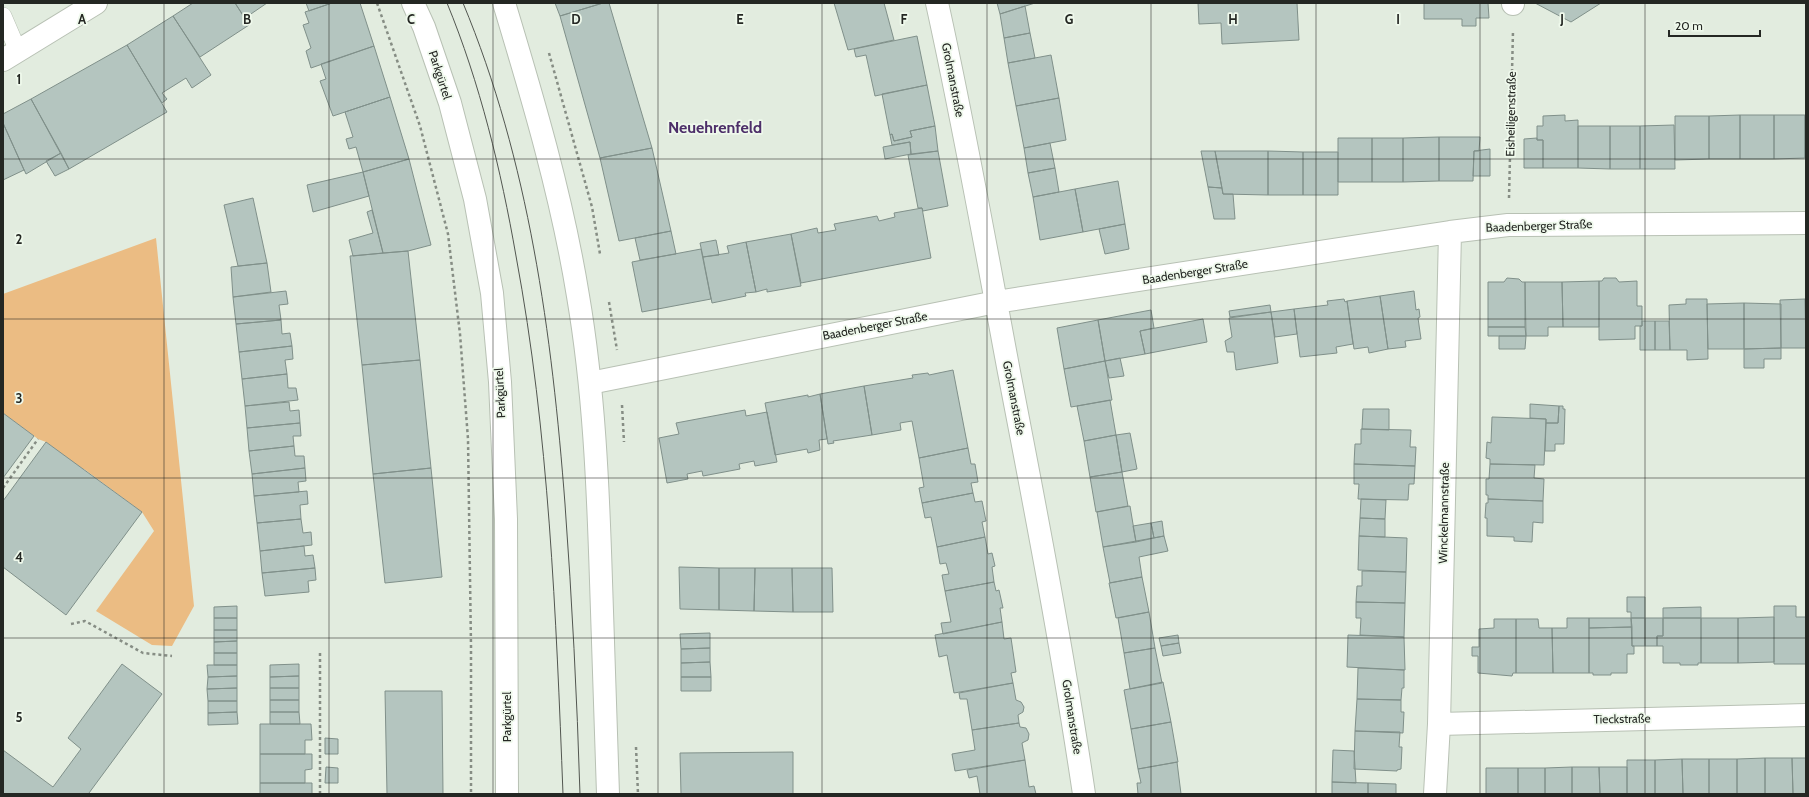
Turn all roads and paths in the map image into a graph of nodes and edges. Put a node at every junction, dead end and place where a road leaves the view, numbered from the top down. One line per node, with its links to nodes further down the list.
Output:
1 (96, 3): 8 (street)
2 (377, 3): 22 (path)
3 (413, 3): 23 (street, Parkgürtel)
4 (504, 3): 13 (street)
5 (937, 3): 12 (street, Grolmanstraße)
6 (1513, 4): 10 (path, Eisheiligenstraße)
7 (3, 16): 8 (lane)
8 (10, 55)
9 (1806, 223): 10 (street, Baadenberger Straße)
10 (1508, 225): 11 (street, Baadenberger Straße)
11 (1450, 232): 12 (street, Baadenberger Straße); 20 (street, Winckelmannstraße)
12 (996, 302): 13 (street, Baadenberger Straße); 25 (street, Grolmanstraße)
13 (590, 383): 24 (street)
14 (38, 439): 15 (path)
15 (3, 488)
16 (71, 624): 18 (path)
17 (320, 650): 21 (path)
18 (172, 656)
19 (1806, 715): 20 (street, Tieckstraße)
20 (1439, 724): 26 (street, Winckelmannstraße)
21 (320, 794)
22 (471, 794)
23 (507, 794)
24 (608, 794)
25 (1084, 794)
26 (1435, 794)

